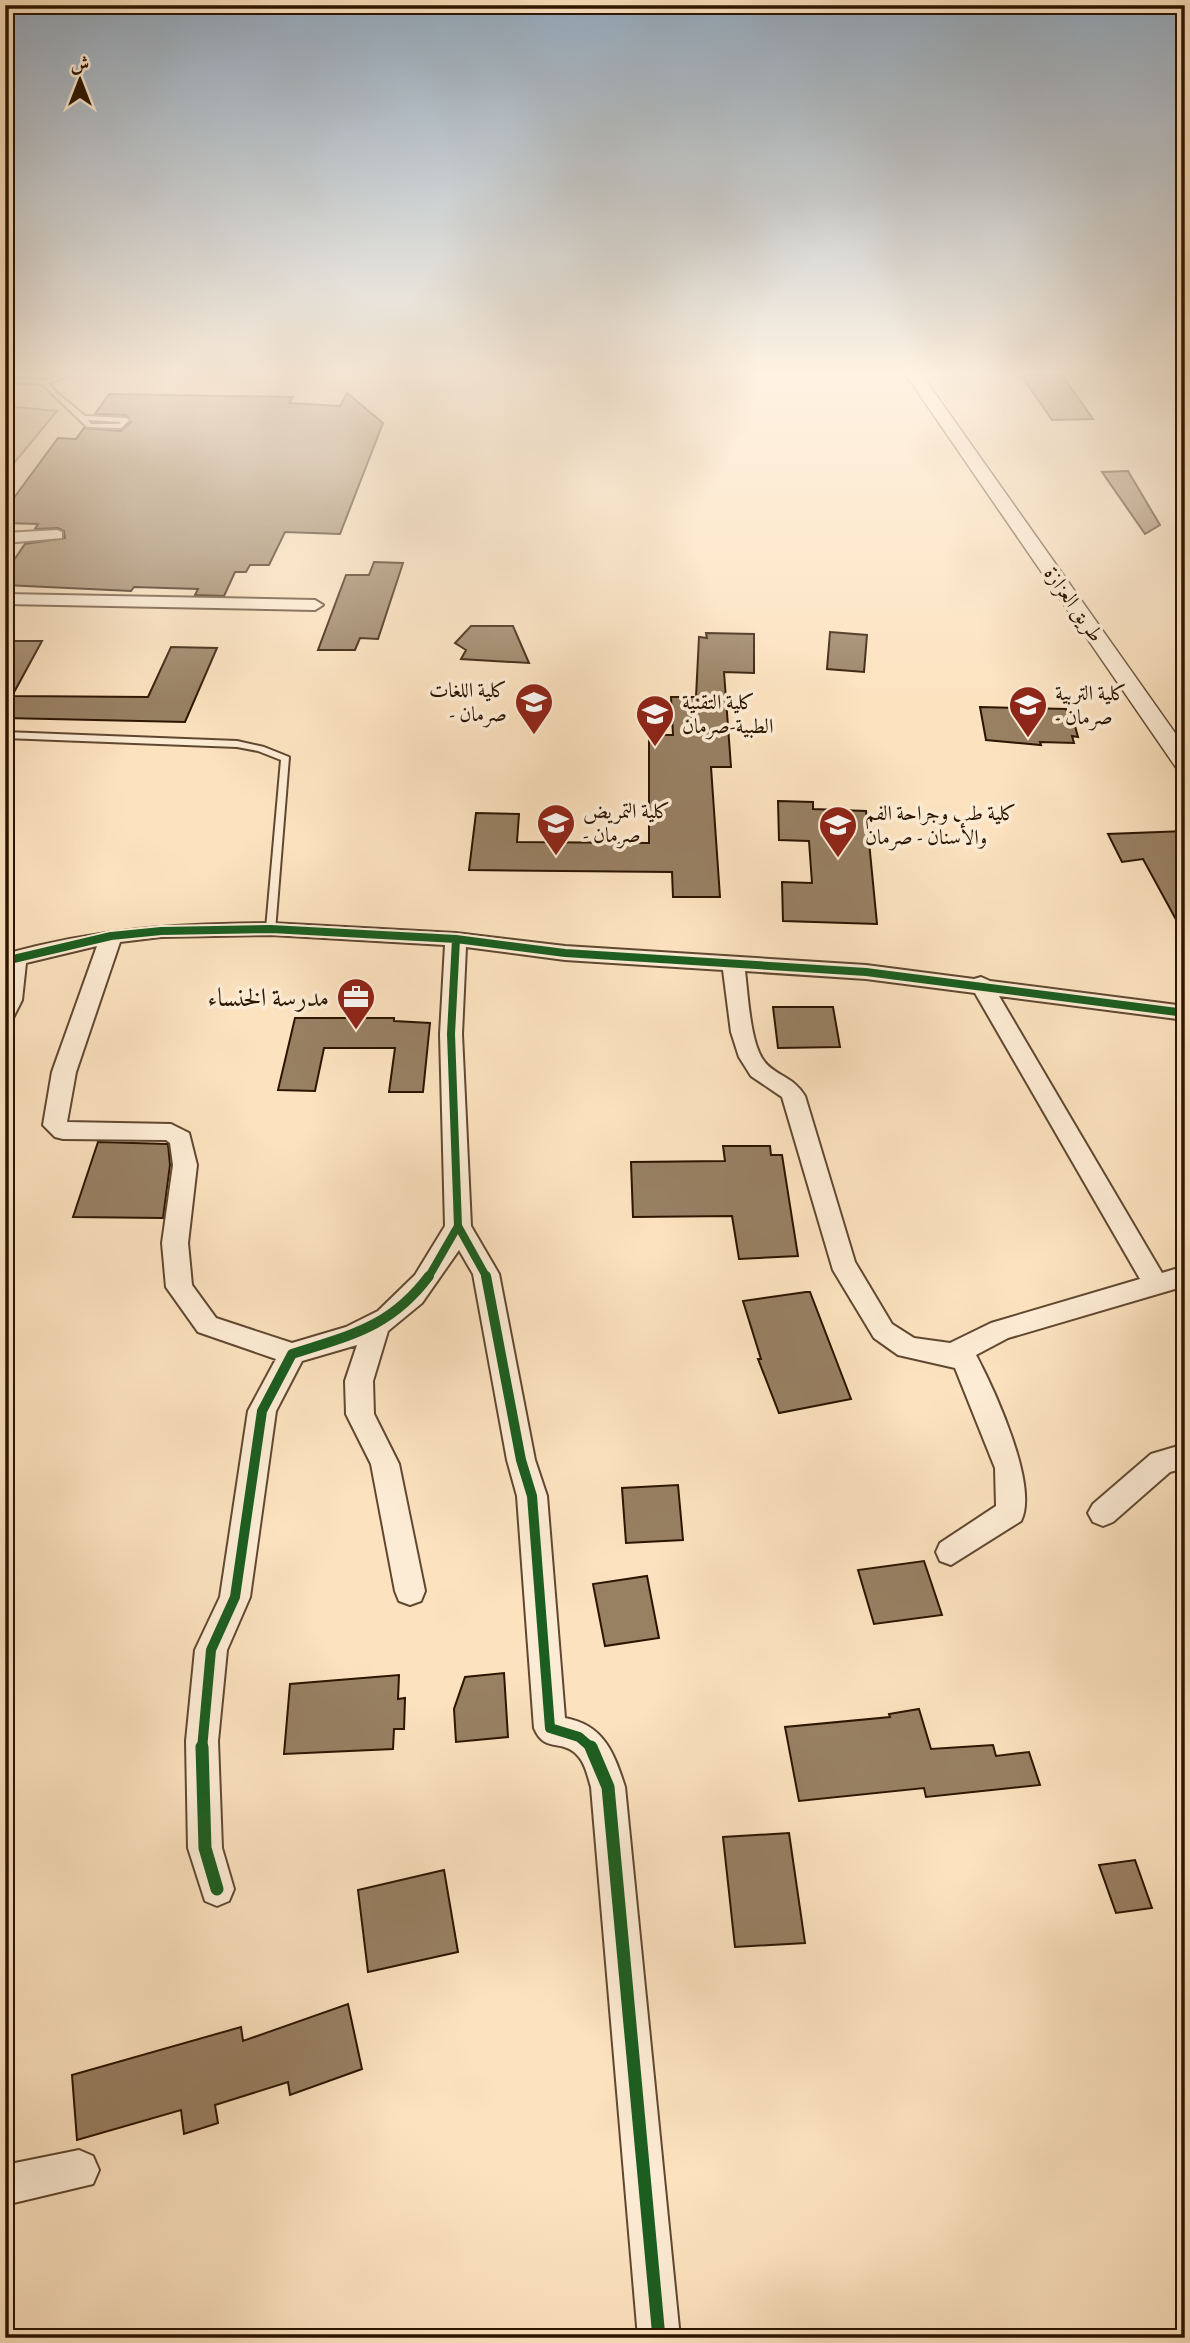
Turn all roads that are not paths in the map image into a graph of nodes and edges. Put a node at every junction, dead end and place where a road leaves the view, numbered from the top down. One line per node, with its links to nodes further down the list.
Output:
1 (990, 484): 7 (street, طريق العزازة)
2 (57, 535): 3 (street)
3 (5, 538)
4 (5, 598): 5 (street)
5 (315, 606)
6 (5, 734): 8 (lane)
7 (1185, 764)
8 (271, 929): 9 (street); 10 (street)
9 (111, 936): 11 (street); 20 (street)
10 (456, 939): 12 (street); 16 (street)
11 (11, 960): 14 (street)
12 (733, 963): 13 (street); 21 (street)
13 (981, 984): 15 (street); 18 (street)
14 (5, 1013)
15 (1185, 1013)
16 (458, 1226): 19 (street); 29 (street)
17 (1185, 1276): 18 (street)
18 (1156, 1284): 21 (street)
19 (376, 1326): 20 (street); 25 (street)
20 (292, 1354): 26 (street)
21 (953, 1354): 24 (street)
22 (1185, 1456): 23 (street)
23 (1103, 1513)
24 (951, 1552)
25 (410, 1591)
26 (217, 1889)
27 (79, 2170): 28 (street)
28 (5, 2185)
29 (659, 2338)

